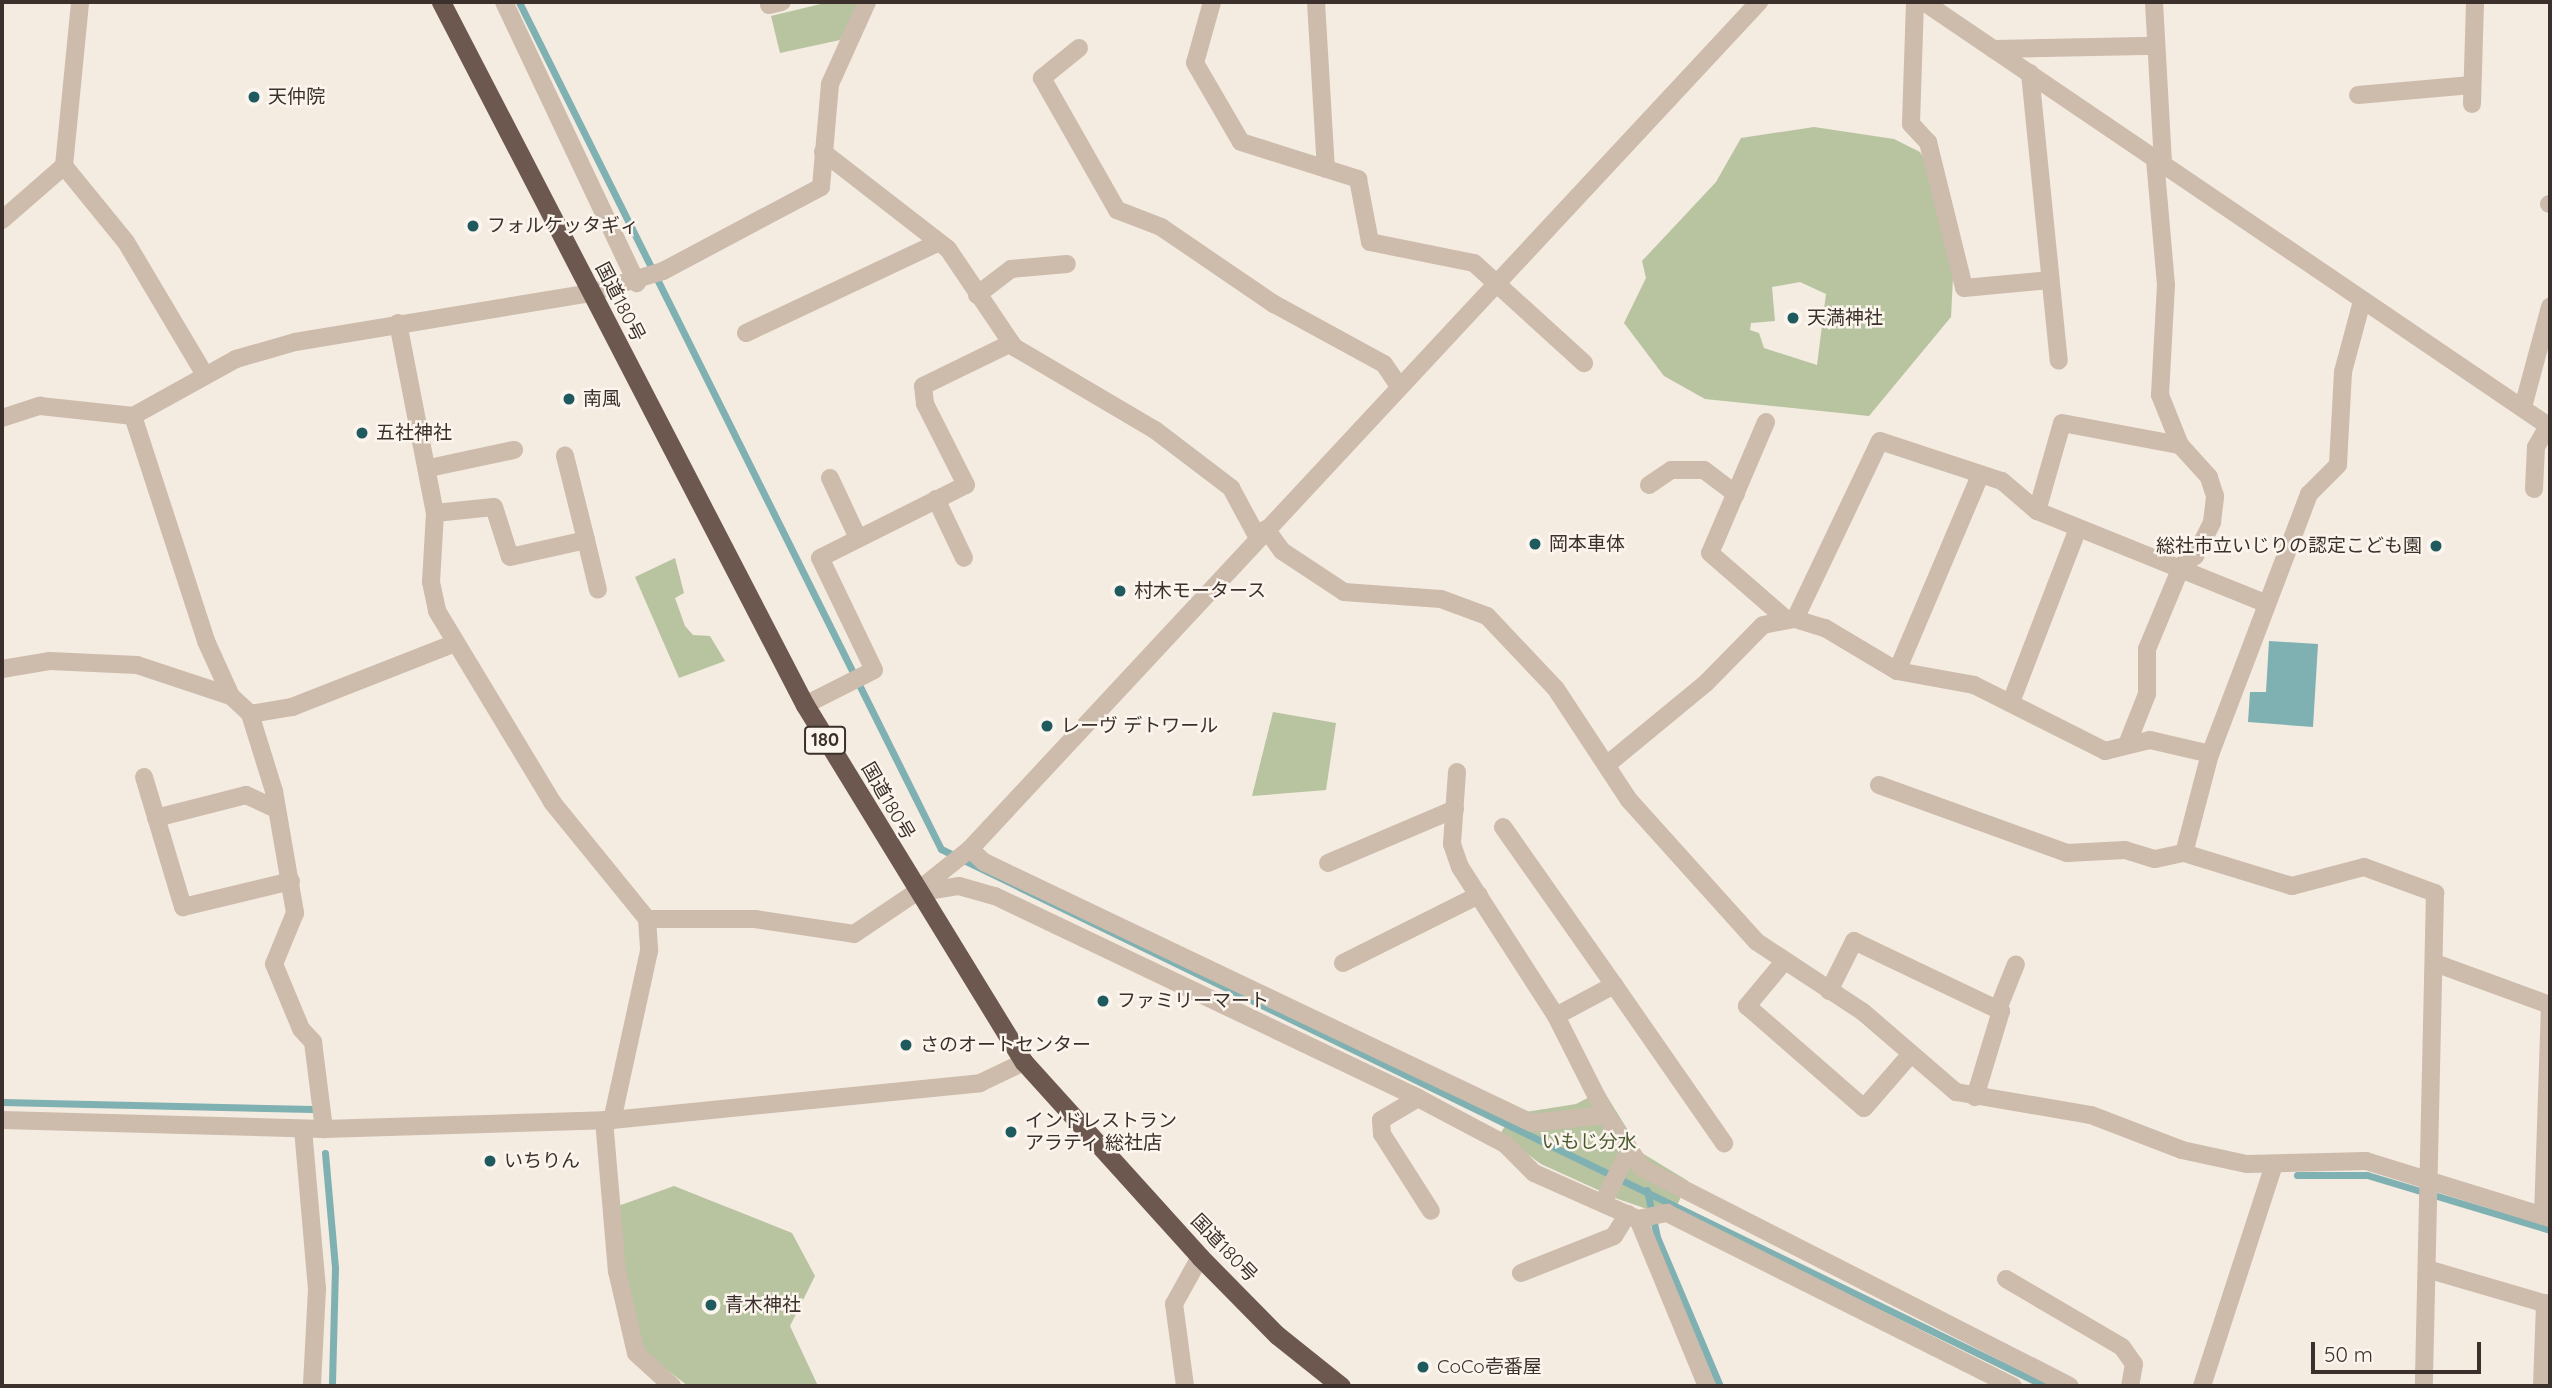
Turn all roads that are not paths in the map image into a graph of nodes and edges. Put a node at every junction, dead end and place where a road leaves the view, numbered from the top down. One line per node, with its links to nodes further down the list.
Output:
1 (80, 2): 21 (street)
2 (441, 2): 29 (highway, 国道180号 / 180)
3 (504, 2): 28 (street)
4 (867, 2): 19 (street)
5 (1212, 2): 22 (street)
6 (1316, 2): 22 (street)
7 (1759, 2): 27 (street)
8 (1915, 2): 26 (street)
9 (1924, 2): 14 (street)
10 (2154, 2): 12 (street)
11 (2475, 2): 16 (street)
12 (2155, 46): 14 (street); 20 (street)
13 (1079, 48): 39 (street)
14 (1993, 49): 15 (street)
15 (2030, 73): 20 (street); 26 (street)
16 (2472, 85): 17 (street); 18 (street)
17 (2358, 95)
18 (2472, 104)
19 (823, 152): 24 (street); 28 (street)
20 (2159, 161): 31 (street); 46 (street)
21 (64, 166): 23 (street); 38 (street)
22 (1326, 169): 27 (street)
23 (2, 220)
24 (939, 242): 30 (street); 34 (street)
25 (1067, 264): 30 (street)
26 (2050, 280): 36 (street)
27 (1496, 282): 37 (street); 39 (street)
28 (638, 283): 29 (street)
29 (590, 293): 33 (street); 72 (highway, 国道180号 / 180)
30 (977, 295): 35 (street)
31 (2362, 301): 40 (street); 65 (street)
32 (2550, 307): 40 (street)
33 (398, 323): 38 (street); 49 (street)
34 (746, 333)
35 (1011, 343): 55 (street); 59 (street)
36 (2059, 361)
37 (1584, 363)
38 (205, 375): 42 (street)
39 (1399, 386): 59 (street)
40 (2522, 407): 45 (street)
41 (2, 412): 43 (street)
42 (133, 416): 43 (street); 70 (street)
43 (2, 418)
44 (1766, 422): 54 (street)
45 (2549, 426): 53 (street)
46 (2180, 445): 56 (street); 63 (street)
47 (514, 450): 49 (street)
48 (565, 456): 61 (street)
49 (429, 468): 57 (street)
50 (1980, 475): 56 (street); 66 (street); 69 (street)
51 (830, 478): 60 (street)
52 (1649, 485): 54 (street)
53 (2534, 489)
54 (1736, 494): 66 (street)
55 (936, 499): 60 (street); 62 (street)
56 (2037, 511): 58 (street)
57 (435, 513): 61 (street); 67 (street)
58 (2078, 528): 63 (street); 71 (street)
59 (1262, 534): 76 (street); 85 (street)
60 (859, 538): 72 (street)
61 (586, 540): 64 (street)
62 (964, 558)
63 (2182, 565): 65 (street); 74 (street)
64 (598, 590)
65 (2267, 604): 75 (street)
66 (1791, 619): 69 (street); 76 (street)
67 (455, 643): 73 (street); 90 (street)
68 (2, 669): 70 (street)
69 (1898, 671): 71 (street)
70 (231, 696): 73 (street)
71 (2011, 702): 74 (street)
72 (805, 705): 88 (highway, 国道180号 / 180)
73 (250, 715): 80 (street)
74 (2127, 742): 75 (street)
75 (2210, 754): 84 (street)
76 (1609, 763): 93 (street)
77 (1457, 772): 81 (street)
78 (144, 777): 82 (street)
79 (1879, 785): 84 (street)
80 (276, 809): 82 (street); 87 (street)
81 (1455, 809): 86 (street); 89 (street)
82 (156, 818): 87 (street)
83 (1503, 827): 96 (street)
84 (2184, 853): 92 (street)
85 (960, 857): 88 (street); 95 (street)
86 (1328, 863)
87 (291, 881): 110 (street)
88 (915, 893): 90 (street); 95 (street); 102 (highway, 国道180号 / 180)
89 (1479, 895): 91 (street); 100 (street)
90 (648, 919): 107 (street)
91 (1343, 963)
92 (2435, 963): 98 (street); 114 (street)
93 (1782, 964): 97 (street); 101 (street)
94 (2016, 964): 99 (street)
95 (1204, 980): 103 (street); 103 (street)
96 (1614, 985): 100 (street); 111 (street)
97 (1829, 991): 99 (street); 101 (street)
98 (2550, 1005): 118 (street)
99 (1998, 1009): 104 (street)
100 (1556, 1016): 106 (street)
101 (1910, 1055): 104 (street)
102 (1024, 1062): 107 (street); 119 (highway, 国道180号 / 180)
103 (1400, 1075): 105 (street); 106 (street)
104 (1975, 1097): 113 (street)
105 (1418, 1098): 115 (street); 116 (street)
106 (1606, 1115): 112 (street)
107 (608, 1120): 110 (street); 125 (street)
108 (2, 1121): 109 (street)
109 (303, 1129): 110 (street); 124 (street)
110 (324, 1129)
111 (1724, 1143)
112 (1628, 1152): 115 (street); 130 (street)
113 (2273, 1168): 114 (street); 132 (street)
114 (2428, 1179): 118 (street); 120 (street)
115 (1603, 1203): 117 (street)
116 (1431, 1211)
117 (1633, 1216): 121 (street); 128 (street); 129 (street)
118 (2547, 1217)
119 (1200, 1257): 126 (street); 127 (highway, 国道180号 / 180)
120 (2427, 1269): 123 (street); 133 (street)
121 (1521, 1273)
122 (2006, 1279): 131 (street)
123 (2547, 1304): 134 (street)
124 (312, 1386)
125 (672, 1386)
126 (1185, 1386)
127 (1341, 1386)
128 (1707, 1386)
129 (2014, 1386)
130 (2070, 1386)
131 (2130, 1386)
132 (2202, 1386)
133 (2424, 1386)
134 (2542, 1386)

